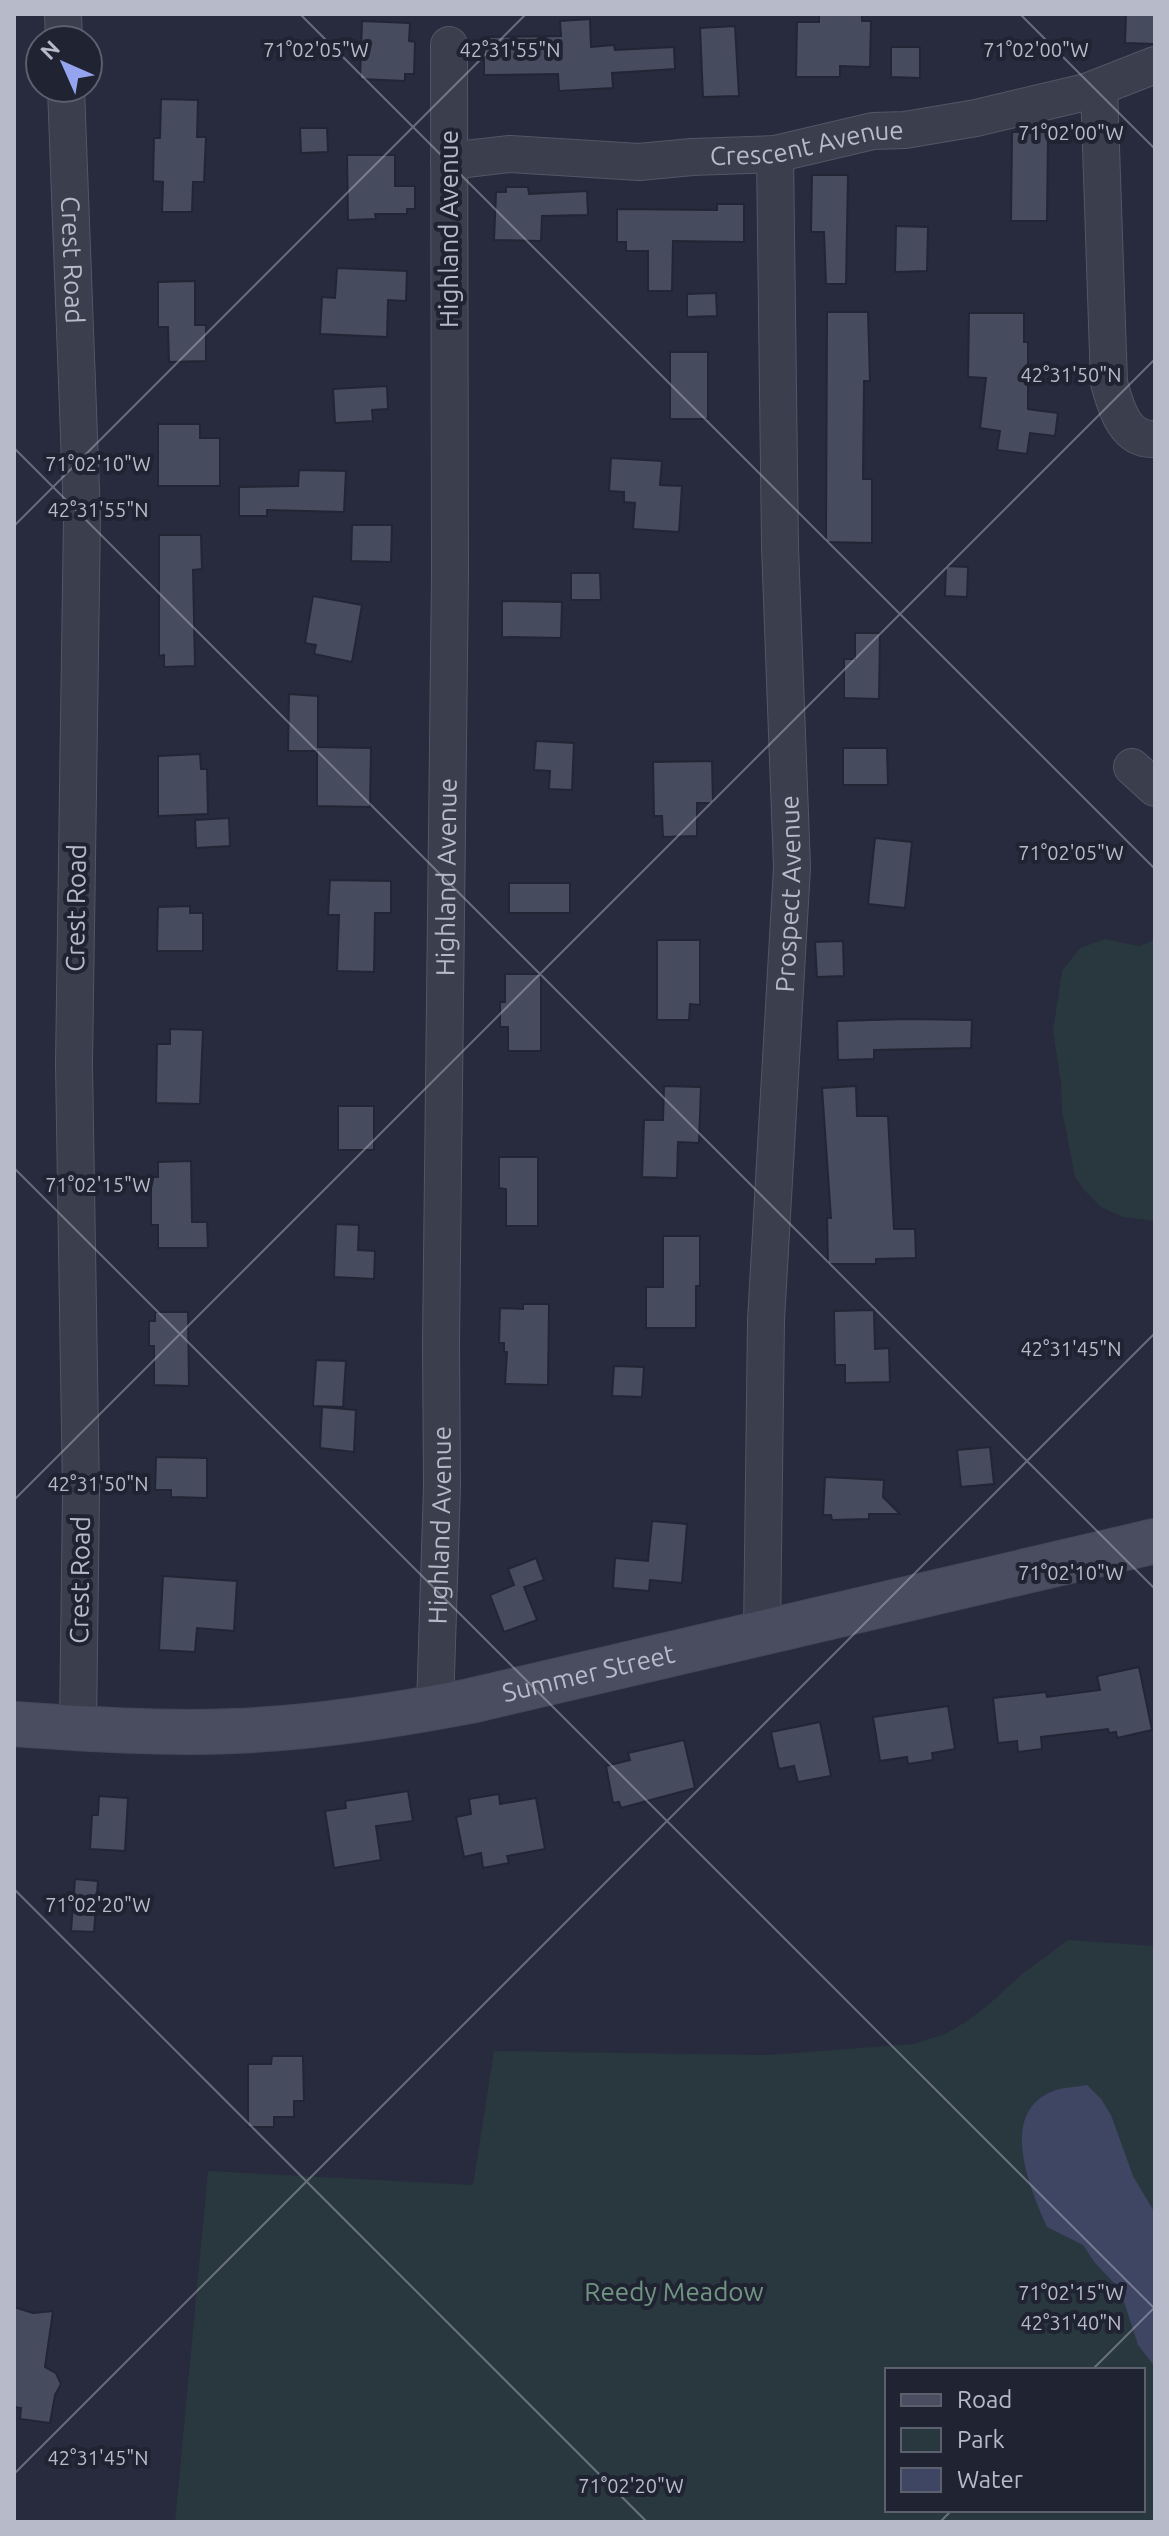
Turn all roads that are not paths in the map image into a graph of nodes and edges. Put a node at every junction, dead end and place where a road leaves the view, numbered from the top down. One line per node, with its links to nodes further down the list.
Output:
1 (449, 45): 6 (street, Highland Avenue)
2 (1155, 65): 3 (street, Crescent Avenue)
3 (1099, 88): 5 (street, Crescent Avenue); 7 (street)
4 (67, 104): 12 (street, Crest Road)
5 (775, 154): 6 (street, Crescent Avenue); 9 (street, Prospect Avenue)
6 (449, 161): 10 (street, Highland Avenue)
7 (1155, 439)
8 (1155, 1541): 9 (main road, Summer Street)
9 (762, 1633): 10 (main road, Summer Street)
10 (435, 1707): 12 (main road, Summer Street)
11 (14, 1724): 12 (main road, Summer Street)
12 (78, 1728)

